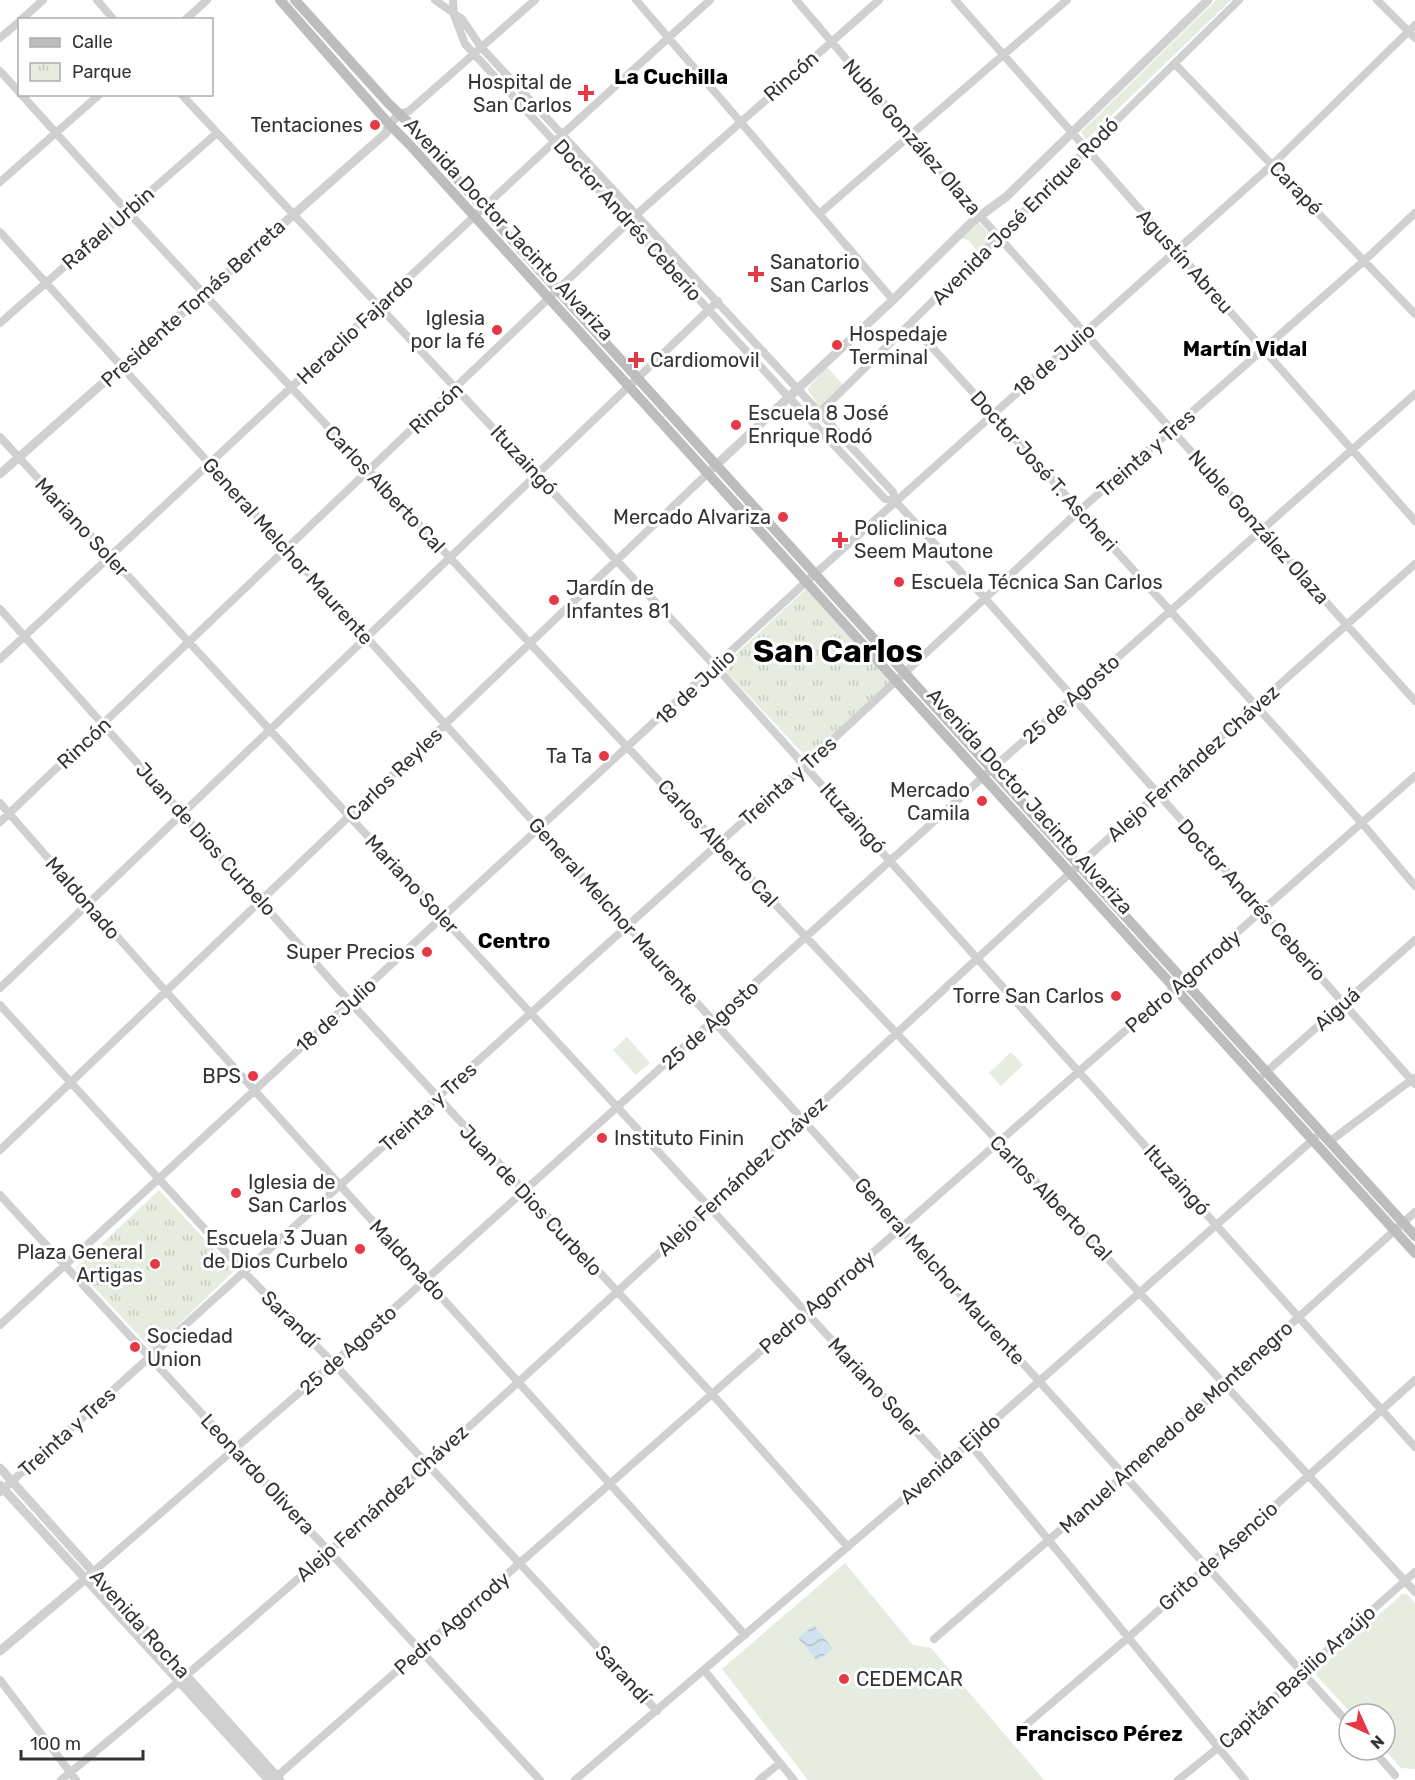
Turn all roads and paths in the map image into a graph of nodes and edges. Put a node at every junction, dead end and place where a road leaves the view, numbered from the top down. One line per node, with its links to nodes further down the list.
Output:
1 (43, 0): 19 (street)
2 (97, 0): 20 (street)
3 (207, 0): 21 (street)
4 (280, 0): 40 (main road, Avenida Doctor Jacinto Alvariza)
5 (296, 0): 38 (main road, Avenida Doctor Jacinto Alvariza)
6 (435, 0): 18 (street)
7 (453, 0): 18 (street)
8 (535, 0): 29 (street, Presidente Tomás Berreta)
9 (636, 0): 26 (street)
10 (710, 0): 26 (street, Heraclio Fajardo)
11 (796, 0): 28 (street, Nuble González Olaza)
12 (879, 0): 28 (street, Rincón)
13 (955, 0): 31 (street, Agustín Abreu)
14 (1067, 0): 31 (street)
15 (1208, 0): 44 (street, Avenida José Enrique Rodó)
16 (1239, 0): 32 (street, Avenida José Enrique Rodó)
17 (1377, 0): 24 (street)
18 (454, 15): 29 (street, Doctor Andrés Ceberio); 30 (street, Doctor Andrés Ceberio)
19 (22, 18)
20 (112, 18)
21 (187, 18)
22 (18, 22): 25 (street)
23 (1415, 25): 24 (street, 18 de Julio)
24 (1408, 32): 27 (street); 48 (street, 18 de Julio)
25 (0, 38)
26 (669, 38): 39 (street); 43 (street, Heraclio Fajardo)
27 (1415, 39)
28 (831, 41): 39 (street, Rincón); 45 (street, Nuble González Olaza)
29 (481, 47): 30 (street, Presidente Tomás Berreta); 43 (street, Doctor Andrés Ceberio)
30 (473, 53): 38 (street, Presidente Tomás Berreta); 46 (street, Doctor Andrés Ceberio)
31 (1002, 56): 44 (street, Agustín Abreu); 45 (street)
32 (1175, 64): 47 (street, Avenida José Enrique Rodó); 48 (street, Carapé)
33 (0, 71): 34 (street, Carlos Alberto Cal)
34 (18, 92)
35 (22, 96): 42 (street, Carlos Alberto Cal)
36 (98, 96): 42 (street)
37 (183, 96): 41 (street, Ituzaingó)
38 (406, 115): 40 (street, Presidente Tomás Berreta); 50 (main road, Avenida Doctor Jacinto Alvariza)
39 (739, 122): 54 (street, Rincón); 55 (street)
40 (391, 130): 53 (street, Presidente Tomás Berreta); 57 (main road, Avenida Doctor Jacinto Alvariza)
41 (217, 133): 51 (street, Rafael Urbin); 53 (street, Ituzaingó)
42 (56, 134): 49 (street); 51 (street, Carlos Alberto Cal)
43 (563, 134): 46 (street, Heraclio Fajardo); 54 (street, Doctor Andrés Ceberio)
44 (1072, 134): 47 (street, Agustín Abreu); 56 (street, Avenida José Enrique Rodó)
45 (910, 136): 55 (street); 56 (street, Nuble González Olaza)
46 (555, 141): 50 (street, Heraclio Fajardo); 58 (street, Doctor Andrés Ceberio)
47 (1085, 149): 60 (street, Avenida José Enrique Rodó); 61 (street, Agustín Abreu)
48 (1273, 164): 61 (street, 18 de Julio); 62 (street, Carapé)
49 (0, 182)
50 (485, 209): 57 (street, Heraclio Fajardo); 64 (main road, Avenida Doctor Jacinto Alvariza)
51 (126, 213): 63 (street, Rafael Urbin); 65 (street, Carlos Alberto Cal)
52 (1415, 213): 62 (street, Treinta y Tres)
53 (293, 214): 65 (street, Presidente Tomás Berreta); 69 (street, Ituzaingó)
54 (637, 214): 58 (street, Rincón); 68 (street, Doctor Andrés Ceberio)
55 (819, 214): 67 (street)
56 (979, 215): 60 (street, Nuble González Olaza); 67 (street, Avenida José Enrique Rodó)
57 (476, 218): 66 (main road, Avenida Doctor Jacinto Alvariza); 69 (street, Heraclio Fajardo)
58 (629, 222): 64 (street, Rincón); 70 (street, Doctor Andrés Ceberio)
59 (0, 232): 63 (street, General Melchor Maurente)
60 (999, 237): 73 (street, Avenida José Enrique Rodó); 74 (street, Nuble González Olaza)
61 (1176, 251): 74 (street, 18 de Julio); 75 (street, Agustín Abreu)
62 (1365, 261): 71 (street, Carapé); 75 (street, Treinta y Tres)
63 (46, 283): 72 (street, Rafael Urbin); 76 (street, General Melchor Maurente)
64 (558, 289): 66 (street, Rincón); 77 (main road, Avenida Doctor Jacinto Alvariza)
65 (203, 295): 76 (street, Presidente Tomás Berreta); 81 (street, Carlos Alberto Cal)
66 (549, 298): 78 (main road, Avenida Doctor Jacinto Alvariza); 79 (street, Rincón)
67 (893, 300): 80 (street, Avenida José Enrique Rodó)
68 (718, 301): 70 (street); 80 (street, Doctor Andrés Ceberio)
69 (379, 306): 79 (street, Ituzaingó); 81 (street, Heraclio Fajardo)
70 (709, 309): 77 (street); 83 (street, Doctor Andrés Ceberio)
71 (1415, 314)
72 (0, 323)
73 (911, 324): 84 (street, Avenida José Enrique Rodó); 85 (street, Doctor José T. Ascheri)
74 (1084, 333): 85 (street, 18 de Julio); 87 (street, Nuble González Olaza)
75 (1263, 350): 87 (street, Treinta y Tres); 89 (street, Agustín Abreu)
76 (122, 366): 90 (street, Presidente Tomás Berreta); 91 (street, General Melchor Maurente)
77 (638, 379): 78 (street); 92 (main road, Avenida Doctor Jacinto Alvariza)
78 (629, 387): 94 (main road, Avenida Doctor Jacinto Alvariza); 96 (street)
79 (457, 388): 93 (street, Rincón); 96 (street, Ituzaingó)
80 (798, 388): 83 (street, Avenida José Enrique Rodó); 84 (street, Doctor Andrés Ceberio)
81 (291, 389): 91 (street, Heraclio Fajardo); 93 (street, Carlos Alberto Cal)
82 (1415, 394): 89 (street, 25 de Agosto)
83 (789, 397): 86 (street, Doctor Andrés Ceberio); 92 (street, Carlos Reyles)
84 (820, 412): 86 (street, Avenida José Enrique Rodó); 97 (street, Doctor Andrés Ceberio)
85 (992, 414): 97 (street, 18 de Julio); 98 (street, Doctor José T. Ascheri)
86 (811, 421): 97 (street, Doctor Andrés Ceberio)
87 (1173, 431): 98 (street, Treinta y Tres); 100 (street, Nuble González Olaza)
88 (0, 437): 90 (street, Mariano Soler)
89 (1352, 450): 99 (street, Agustín Abreu); 100 (street, 25 de Agosto)
90 (18, 457): 95 (street, Presidente Tomás Berreta); 102 (street, Mariano Soler)
91 (210, 464): 101 (street, General Melchor Maurente); 102 (street, Heraclio Fajardo)
92 (717, 465): 94 (street, Carlos Reyles); 106 (main road, Avenida Doctor Jacinto Alvariza)
93 (369, 471): 101 (street, Rincón); 103 (street, Carlos Alberto Cal)
94 (708, 473): 104 (street, Carlos Reyles); 107 (main road, Avenida Doctor Jacinto Alvariza)
95 (0, 474)
96 (537, 474): 103 (street); 104 (street, Ituzaingó)
97 (896, 502): 106 (street, 18 de Julio); 108 (street, Doctor Andrés Ceberio)
98 (1080, 510): 108 (street, Treinta y Tres); 110 (street, Doctor José T. Ascheri)
99 (1415, 521)
100 (1261, 531): 110 (street, 25 de Agosto); 111 (street, Nuble González Olaza)
101 (287, 549): 113 (street, General Melchor Maurente); 114 (street, Rincón)
102 (110, 556): 112 (street, Heraclio Fajardo); 114 (street, Mariano Soler)
103 (450, 557): 113 (street); 115 (street, Carlos Alberto Cal)
104 (616, 561): 115 (street, Carlos Reyles); 117 (street, Ituzaingó)
105 (1415, 564): 111 (street, Alejo Fernández Chávez)
106 (816, 573): 107 (street, 18 de Julio); 118 (main road, Avenida Doctor Jacinto Alvariza)
107 (807, 581): 117 (street, 18 de Julio); 118 (main road, Avenida Doctor Jacinto Alvariza)
108 (984, 597): 118 (street, Treinta y Tres); 119 (street, Doctor Andrés Ceberio)
109 (0, 609): 112 (street, Juan de Dios Curbelo)
110 (1170, 611): 119 (street, 25 de Agosto); 121 (street, Doctor José T. Ascheri)
111 (1346, 626): 120 (street, Nuble González Olaza); 121 (street, Alejo Fernández Chávez)
112 (24, 636): 116 (street, Heraclio Fajardo); 122 (street, Juan de Dios Curbelo)
113 (366, 637): 123 (street, General Melchor Maurente); 124 (street)
114 (188, 642): 122 (street, Rincón); 124 (street, Mariano Soler)
115 (531, 644): 123 (street, Carlos Reyles); 125 (street, Carlos Alberto Cal)
116 (0, 659)
117 (716, 668): 125 (street, 18 de Julio); 126 (street, Ituzaingó)
118 (902, 677): 126 (street, Treinta y Tres); 127 (main road, Avenida Doctor Jacinto Alvariza)
119 (1073, 697): 127 (street, 25 de Agosto); 129 (street, Doctor Andrés Ceberio)
120 (1415, 701)
121 (1256, 706): 129 (street, Alejo Fernández Chávez); 135 (street, Doctor José T. Ascheri)
122 (104, 724): 131 (street, Juan de Dios Curbelo); 132 (street, Rincón)
123 (446, 725): 133 (street, Carlos Reyles); 136 (street, General Melchor Maurente)
124 (269, 729): 131 (street); 133 (street, Mariano Soler)
125 (628, 748): 136 (street, 18 de Julio); 137 (street, Carlos Alberto Cal)
126 (806, 765): 137 (street, Treinta y Tres); 138 (street, Ituzaingó)
127 (987, 773): 138 (street, 25 de Agosto); 139 (main road, Avenida Doctor Jacinto Alvariza)
128 (1415, 776): 135 (street, Pedro Agorrody)
129 (1158, 794): 139 (street, Alejo Fernández Chávez); 143 (street, Doctor Andrés Ceberio)
130 (0, 803): 132 (street, Maldonado)
131 (182, 812): 141 (street, Juan de Dios Curbelo); 142 (street)
132 (9, 813): 134 (street, Rincón); 142 (street, Maldonado)
133 (350, 816): 141 (street, Carlos Reyles); 144 (street, Mariano Soler)
134 (0, 822)
135 (1362, 823): 140 (street, Doctor José T. Ascheri); 143 (street, Pedro Agorrody)
136 (541, 829): 144 (street, 18 de Julio); 145 (street, General Melchor Maurente)
137 (718, 844): 145 (street, Treinta y Tres); 146 (street, Carlos Alberto Cal)
138 (891, 861): 146 (street, 25 de Agosto); 148 (street, Ituzaingó)
139 (1074, 869): 148 (street, Alejo Fernández Chávez); 149 (main road, Avenida Doctor Jacinto Alvariza)
140 (1415, 886)
141 (261, 901): 151 (street, Carlos Reyles); 152 (street, Juan de Dios Curbelo)
142 (88, 903): 150 (street); 151 (street, Maldonado)
143 (1263, 911): 149 (street, Pedro Agorrody); 153 (street, Doctor Andrés Ceberio)
144 (444, 918): 152 (street, 18 de Julio); 155 (street, Mariano Soler)
145 (628, 926): 155 (street, Treinta y Tres); 156 (street, General Melchor Maurente)
146 (806, 938): 156 (street, 25 de Agosto); 157 (street, Carlos Alberto Cal)
147 (1415, 940): 153 (street, Aiguá)
148 (978, 957): 157 (street, Alejo Fernández Chávez); 158 (street, Ituzaingó)
149 (1180, 984): 158 (street, Pedro Agorrody); 159 (main road, Avenida Doctor Jacinto Alvariza)
150 (0, 988)
151 (165, 992): 161 (street, Carlos Reyles); 162 (street, Maldonado)
152 (350, 1002): 162 (street, 18 de Julio); 163 (street, Juan de Dios Curbelo)
153 (1343, 1003): 159 (street, Aiguá); 160 (street, Doctor Andrés Ceberio)
154 (0, 1005): 161 (street, Sarandí)
155 (531, 1013): 163 (street, Treinta y Tres); 164 (street, Mariano Soler)
156 (714, 1021): 164 (street, 25 de Agosto); 165 (street, General Melchor Maurente)
157 (896, 1034): 165 (street, Alejo Fernández Chávez); 168 (street, Carlos Alberto Cal)
158 (1080, 1072): 168 (street, Pedro Agorrody); 176 (street, Ituzaingó)
159 (1263, 1076): 166 (main road, Avenida Doctor Jacinto Alvariza)
160 (1414, 1081): 167 (street)
161 (70, 1083): 169 (street, Carlos Reyles); 170 (street, Sarandí)
162 (253, 1091): 170 (street, 18 de Julio); 171 (street, Maldonado)
163 (438, 1098): 171 (street, Treinta y Tres); 172 (street, Juan de Dios Curbelo)
164 (617, 1108): 172 (street, 25 de Agosto); 174 (street, Mariano Soler)
165 (804, 1120): 174 (street, Alejo Fernández Chávez); 178 (street, General Melchor Maurente)
166 (1316, 1136): 167 (main road, Avenida Doctor Jacinto Alvariza); 176 (street, Avenida Ejido); 177 (main road, Avenida Doctor Jacinto Alvariza)
167 (1329, 1142): 177 (main road, Avenida Doctor Jacinto Alvariza)
168 (998, 1143): 178 (street, Pedro Agorrody); 185 (street, Carlos Alberto Cal)
169 (0, 1150)
170 (158, 1179): 181 (street, 18 de Julio); 182 (street, Sarandí)
171 (340, 1186): 182 (street, Treinta y Tres); 183 (street, Maldonado)
172 (524, 1193): 183 (street, 25 de Agosto); 184 (street, Juan de Dios Curbelo)
173 (0, 1196): 181 (street, Leonardo Olivera)
174 (708, 1208): 184 (street, Alejo Fernández Chávez); 186 (street, Mariano Soler)
175 (1415, 1212): 177 (street, Manuel Amenedo de Montenegro)
176 (1217, 1225): 185 (street, Avenida Ejido); 187 (street, Ituzaingó)
177 (1399, 1227): 179 (main road, Avenida Doctor Jacinto Alvariza); 180 (main road, Avenida Doctor Jacinto Alvariza); 187 (street, Manuel Amenedo de Montenegro)
178 (901, 1228): 186 (street, Pedro Agorrody); 193 (street, General Melchor Maurente)
179 (1415, 1236)
180 (1415, 1253)
181 (65, 1265): 188 (street, 18 de Julio); 189 (street, Leonardo Olivera)
182 (243, 1271): 189 (street, Treinta y Tres); 190 (street, Sarandí)
183 (427, 1280): 190 (street, 25 de Agosto); 192 (street, Maldonado)
184 (617, 1292): 192 (street, Alejo Fernández Chávez); 195 (street, Juan de Dios Curbelo)
185 (1141, 1293): 193 (street, Avenida Ejido); 194 (street, Carlos Alberto Cal)
186 (805, 1313): 195 (street, Pedro Agorrody); 200 (street, Mariano Soler)
187 (1298, 1318): 194 (street, Manuel Amenedo de Montenegro); 196 (street, Ituzaingó)
188 (0, 1325)
189 (150, 1357): 199 (street, Leonardo Olivera); 205 (street, Treinta y Tres)
190 (333, 1363): 199 (street, 25 de Agosto); 201 (street, Sarandí)
191 (1415, 1380): 196 (street, Grito de Asencio)
192 (518, 1381): 201 (street, Alejo Fernández Chávez); 206 (street, Maldonado)
193 (1039, 1381): 197 (street, Avenida Ejido); 203 (street, General Melchor Maurente)
194 (1224, 1385): 203 (street, Manuel Amenedo de Montenegro); 204 (street, Carlos Alberto Cal)
195 (712, 1394): 206 (street, Pedro Agorrody); 209 (street, Juan de Dios Curbelo)
196 (1382, 1410): 198 (street, Ituzaingó); 204 (street, Grito de Asencio)
197 (969, 1443): 200 (street, Avenida Ejido); 208 (street)
198 (1415, 1447)
199 (235, 1450): 210 (street, Leonardo Olivera); 213 (street, 25 de Agosto)
200 (945, 1463): 209 (street, Avenida Ejido)
201 (426, 1465): 210 (street, Alejo Fernández Chávez); 211 (street, Sarandí)
202 (0, 1468): 205 (street, Avenida Rocha)
203 (1124, 1475): 208 (street, Manuel Amenedo de Montenegro); 212 (street, General Melchor Maurente)
204 (1307, 1476): 212 (street, Grito de Asencio); 216 (street, Carlos Alberto Cal)
205 (12, 1482): 207 (street, Treinta y Tres); 213 (street, Avenida Rocha)
206 (611, 1483): 211 (street, Pedro Agorrody); 218 (street, Maldonado)
207 (1, 1489): 215 (street, Avenida Rocha)
208 (1050, 1540): 219 (street); 220 (street, Manuel Amenedo de Montenegro)
209 (849, 1547): 218 (street, Avenida Ejido)
210 (330, 1552): 221 (street, Leonardo Olivera); 225 (street, Alejo Fernández Chávez)
211 (519, 1564): 221 (street, Pedro Agorrody); 227 (street, Sarandí)
212 (1207, 1567): 219 (street, Grito de Asencio); 224 (street, General Melchor Maurente)
213 (93, 1572): 215 (street, 25 de Agosto); 225 (street, Avenida Rocha)
214 (1415, 1572): 216 (street, Capitán Basilio Araújo)
215 (85, 1579): 222 (street, 25 de Agosto); 225 (street, Avenida Rocha)
216 (1405, 1581): 217 (street, Carlos Alberto Cal); 224 (street, Capitán Basilio Araújo)
217 (1415, 1592)
218 (745, 1635): 223 (street, Avenida Ejido)
219 (1130, 1636): 229 (street, Grito de Asencio); 230 (street)
220 (934, 1639)
221 (421, 1650): 235 (street, Pedro Agorrody); 238 (street, Leonardo Olivera)
222 (0, 1651)
223 (704, 1670): 227 (street, Avenida Ejido); 232 (street)
224 (1303, 1673): 228 (street, General Melchor Maurente); 230 (street, Capitán Basilio Araújo)
225 (182, 1678): 233 (street, Alejo Fernández Chávez); 235 (street, Avenida Rocha)
226 (0, 1680): 233 (street)
227 (657, 1711): 239 (street, Avenida Ejido)
228 (1337, 1711)
229 (1019, 1731)
230 (1219, 1747): 242 (street, Capitán Basilio Araújo); 243 (street)
231 (1384, 1762): 234 (street)
232 (780, 1763): 240 (street); 241 (street)
233 (70, 1773): 236 (street, Alejo Fernández Chávez); 237 (street)
234 (1395, 1775)
235 (275, 1779)
236 (61, 1780)
237 (76, 1780)
238 (540, 1780)
239 (575, 1780)
240 (759, 1780)
241 (794, 1780)
242 (1178, 1780)
243 (1245, 1780)

